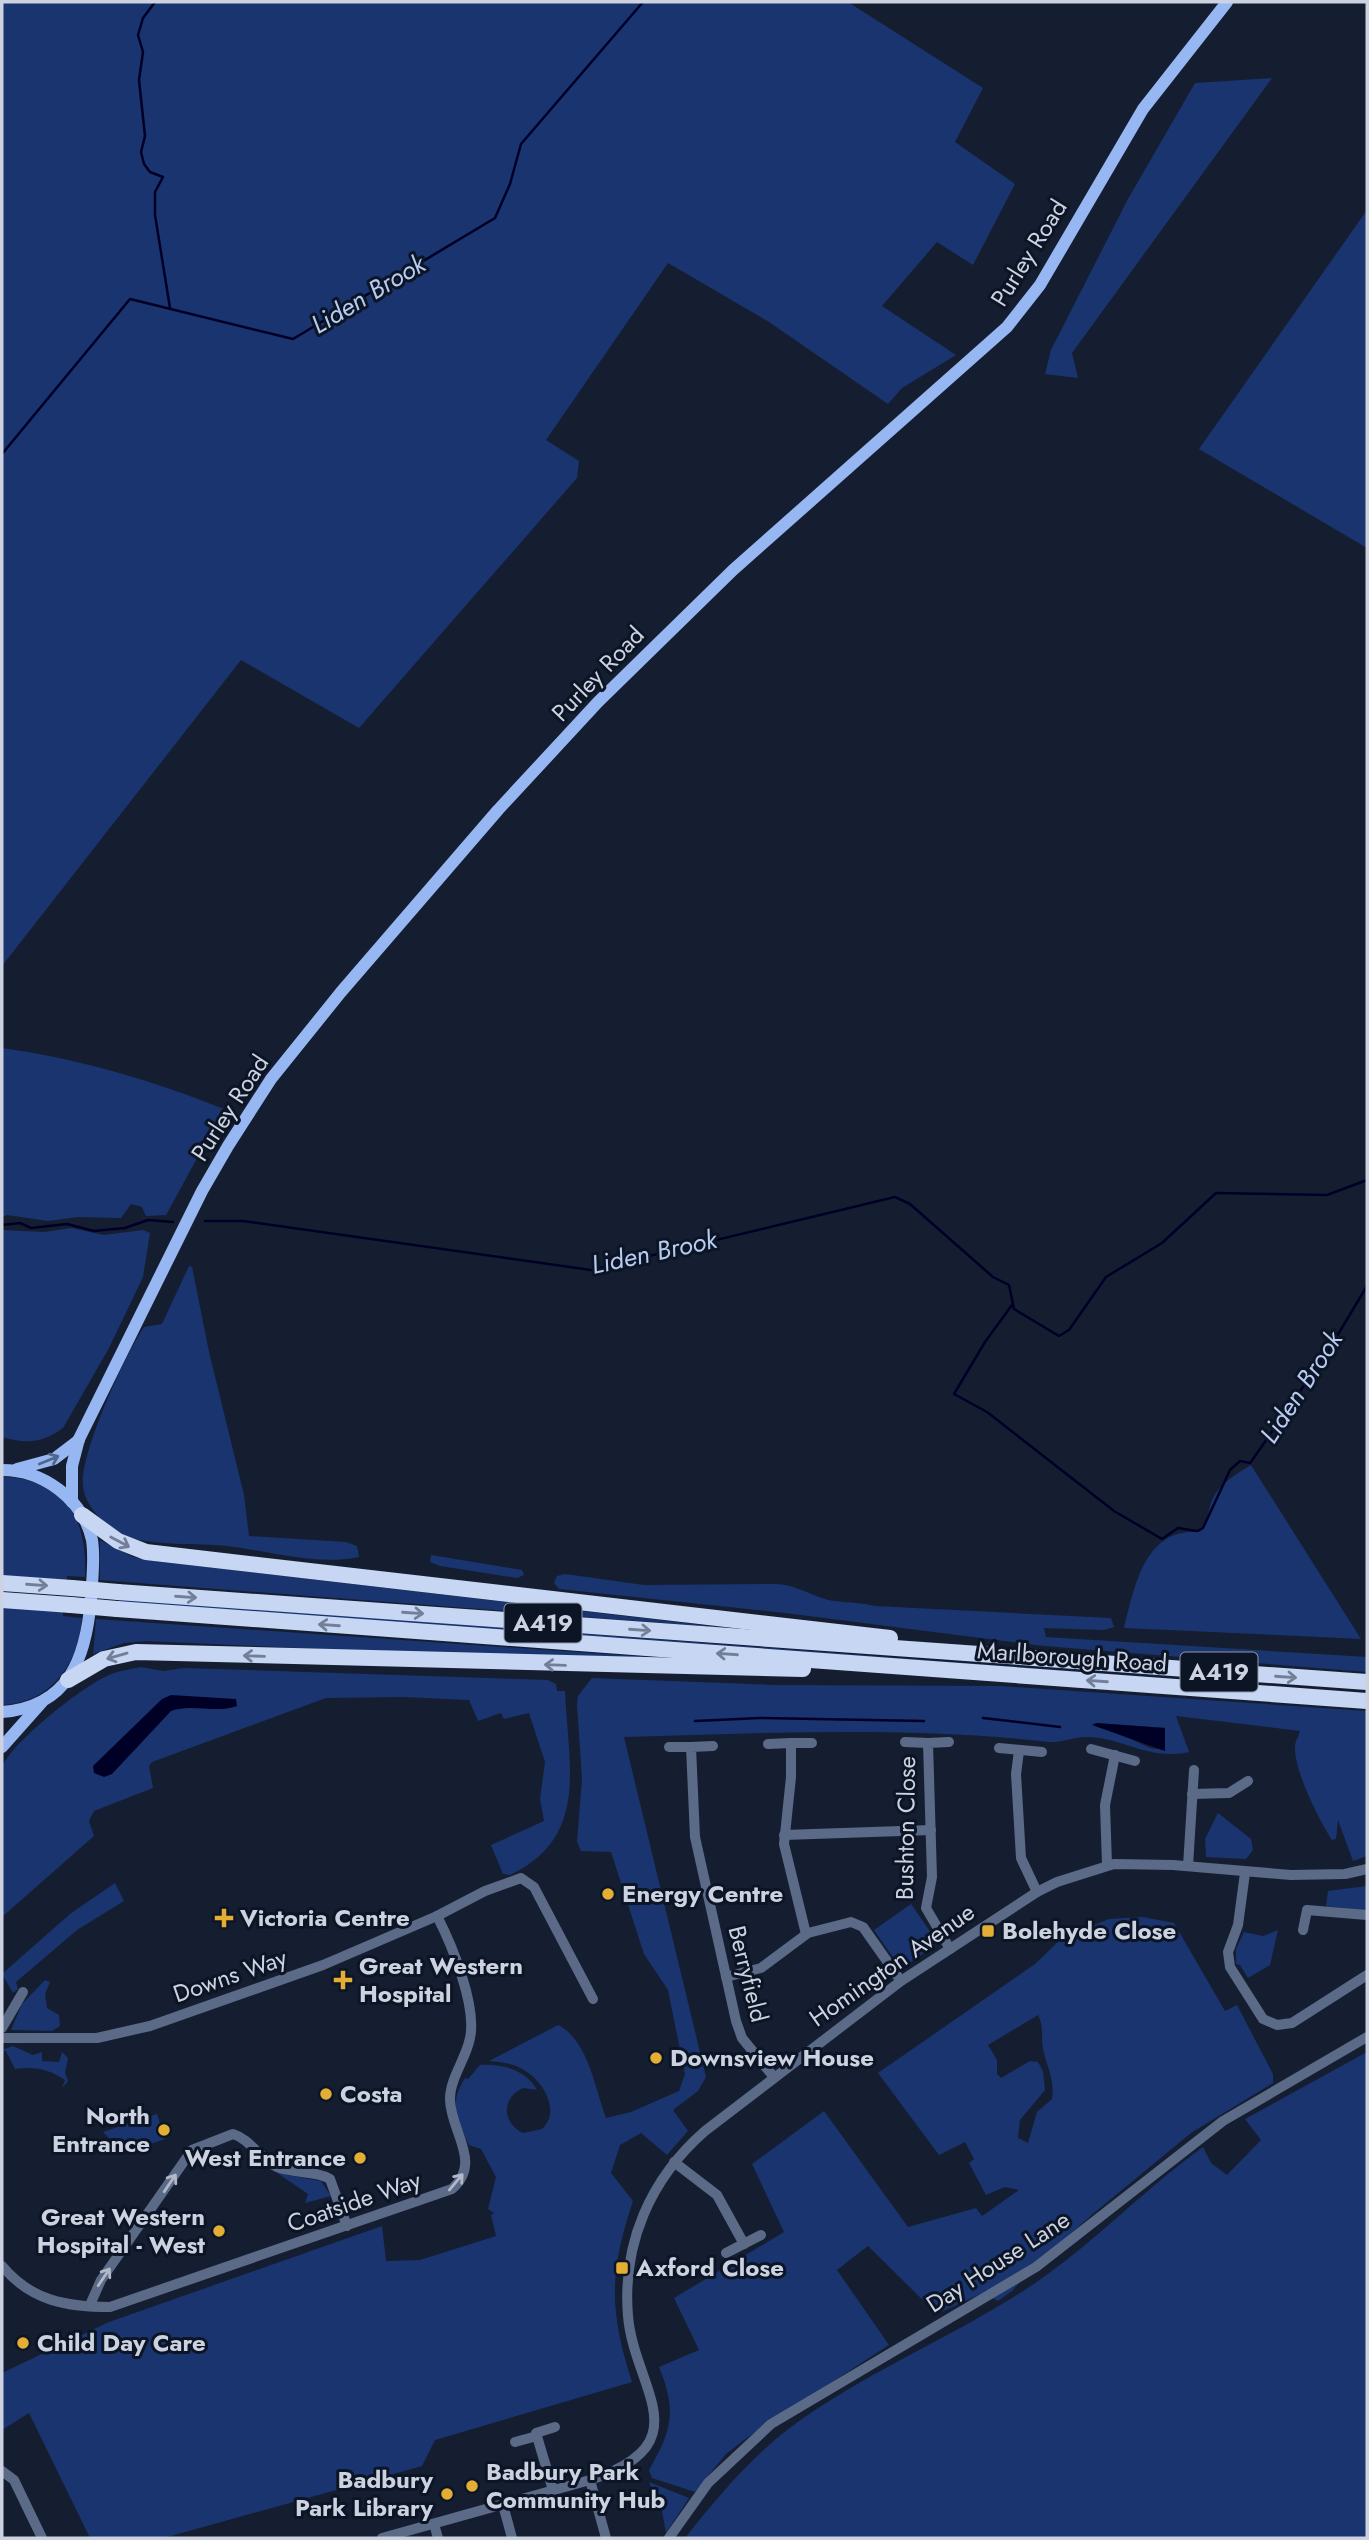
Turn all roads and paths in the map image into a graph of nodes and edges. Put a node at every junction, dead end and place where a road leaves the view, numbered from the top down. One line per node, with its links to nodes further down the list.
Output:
1 (1227, 2): 2 (main road, Purley Road)
2 (79, 1439): 3 (main road, Purley Road, one-way to 2); 4 (main road, Purley Road)
3 (5, 1470): 4 (main road)
4 (77, 1509): 7 (highway, A419, one-way to 7); 9 (main road, Purley Road)
5 (2, 1583): 7 (highway, A419, one-way to 7, bridge)
6 (2, 1600): 8 (highway, A419, one-way to 6, bridge)
7 (969, 1652): 10 (highway, Marlborough Road / A419, one-way to 10)
8 (942, 1670): 9 (highway, A419, one-way to 9); 11 (highway, Marlborough Road / A419, one-way to 8)
9 (68, 1680): 12 (main road)
10 (1367, 1682)
11 (1367, 1701)
12 (42, 1702): 13 (main road); 21 (main road)
13 (2, 1712)
14 (905, 1742): 18 (street, Bushton Close)
15 (949, 1742): 18 (street, Bushton Close)
16 (791, 1743): 17 (street); 19 (street); 34 (street)
17 (812, 1743)
18 (928, 1743): 33 (street, Bushton Close)
19 (768, 1744)
20 (713, 1746): 23 (street)
21 (2, 1747)
22 (669, 1747): 23 (street)
23 (691, 1747): 46 (street, Berryfield)
24 (999, 1748): 26 (street)
25 (1091, 1749): 28 (street)
26 (1019, 1751): 27 (street); 39 (street)
27 (1042, 1752)
28 (1115, 1755): 29 (street); 35 (street)
29 (1135, 1761)
30 (1194, 1770): 32 (street)
31 (1248, 1781): 32 (street)
32 (1192, 1794): 36 (street)
33 (931, 1830): 34 (street); 44 (street, Bushton Close)
34 (784, 1835): 43 (street)
35 (1107, 1865): 36 (street, Homington Avenue); 39 (street, Homington Avenue)
36 (1188, 1866): 38 (street, Homington Avenue)
37 (1367, 1870): 38 (street, Homington Avenue)
38 (1245, 1873): 45 (street)
39 (1037, 1892): 44 (street, Homington Avenue)
40 (1367, 1915): 42 (street)
41 (437, 1916): 49 (street, Downs Way); 52 (street, Downs Way); 55 (street, Coatside Way, one-way to 41)
42 (1303, 1930)
43 (806, 1934): 46 (street); 47 (street)
44 (950, 1949): 47 (street, Homington Avenue)
45 (1367, 1975)
46 (726, 1977): 53 (street, Berryfield)
47 (901, 1981): 53 (street, Homington Avenue)
48 (23, 1992): 50 (street)
49 (593, 1999)
50 (2, 2028)
51 (1367, 2037): 74 (street, Day House Lane)
52 (2, 2038)
53 (773, 2077): 54 (street, Homington Avenue)
54 (674, 2162): 57 (street); 65 (street, Homington Avenue)
55 (347, 2226): 60 (street, Coatside Way); 60 (street, one-way to 55)
56 (761, 2235): 57 (street)
57 (744, 2244): 58 (street)
58 (726, 2253)
59 (3, 2269): 60 (street, Coatside Way)
60 (90, 2305)
61 (555, 2427): 62 (street)
62 (537, 2436): 63 (street); 66 (street)
63 (515, 2442)
64 (2, 2471): 69 (street)
65 (590, 2480): 66 (street, Homington Avenue); 73 (street)
66 (553, 2490): 67 (street, Homington Avenue)
67 (503, 2505): 68 (street, Homington Avenue); 72 (street)
68 (434, 2524): 70 (street, Homington Avenue); 71 (street)
69 (42, 2538)
70 (382, 2538)
71 (438, 2538)
72 (512, 2538)
73 (606, 2538)
74 (669, 2538)

